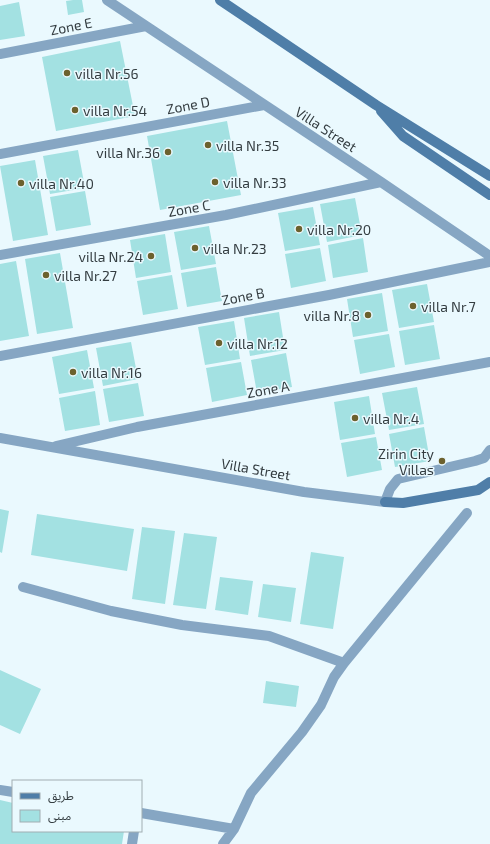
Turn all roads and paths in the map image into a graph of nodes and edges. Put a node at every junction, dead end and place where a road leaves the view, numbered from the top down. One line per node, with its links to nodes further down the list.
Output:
1 (107, 0): 3 (street, Villa Street)
2 (220, 0): 5 (street)
3 (146, 26): 4 (street, Zone E); 6 (street, Villa Street)
4 (0, 54)
5 (376, 104): 8 (street); 10 (street)
6 (264, 105): 7 (street, Zone D); 9 (street, Villa Street)
7 (0, 154)
8 (490, 176)
9 (381, 182): 11 (street, Zone C); 12 (street, Villa Street)
10 (490, 195)
11 (0, 256)
12 (490, 256)
13 (490, 262): 14 (street, Zone B)
14 (0, 356)
15 (490, 362): 17 (street, Zone A)
16 (0, 438): 17 (street, Villa Street)
17 (53, 446): 20 (street, Villa Street)
18 (490, 450): 20 (street)
19 (490, 482): 20 (street)
20 (385, 502)
21 (467, 513): 23 (street)
22 (23, 587): 23 (street)
23 (344, 663): 27 (street)
24 (0, 790): 25 (street)
25 (12, 792)
26 (142, 813): 27 (street)
27 (234, 829): 30 (street)
28 (134, 832): 29 (street)
29 (132, 844)
30 (223, 844)

